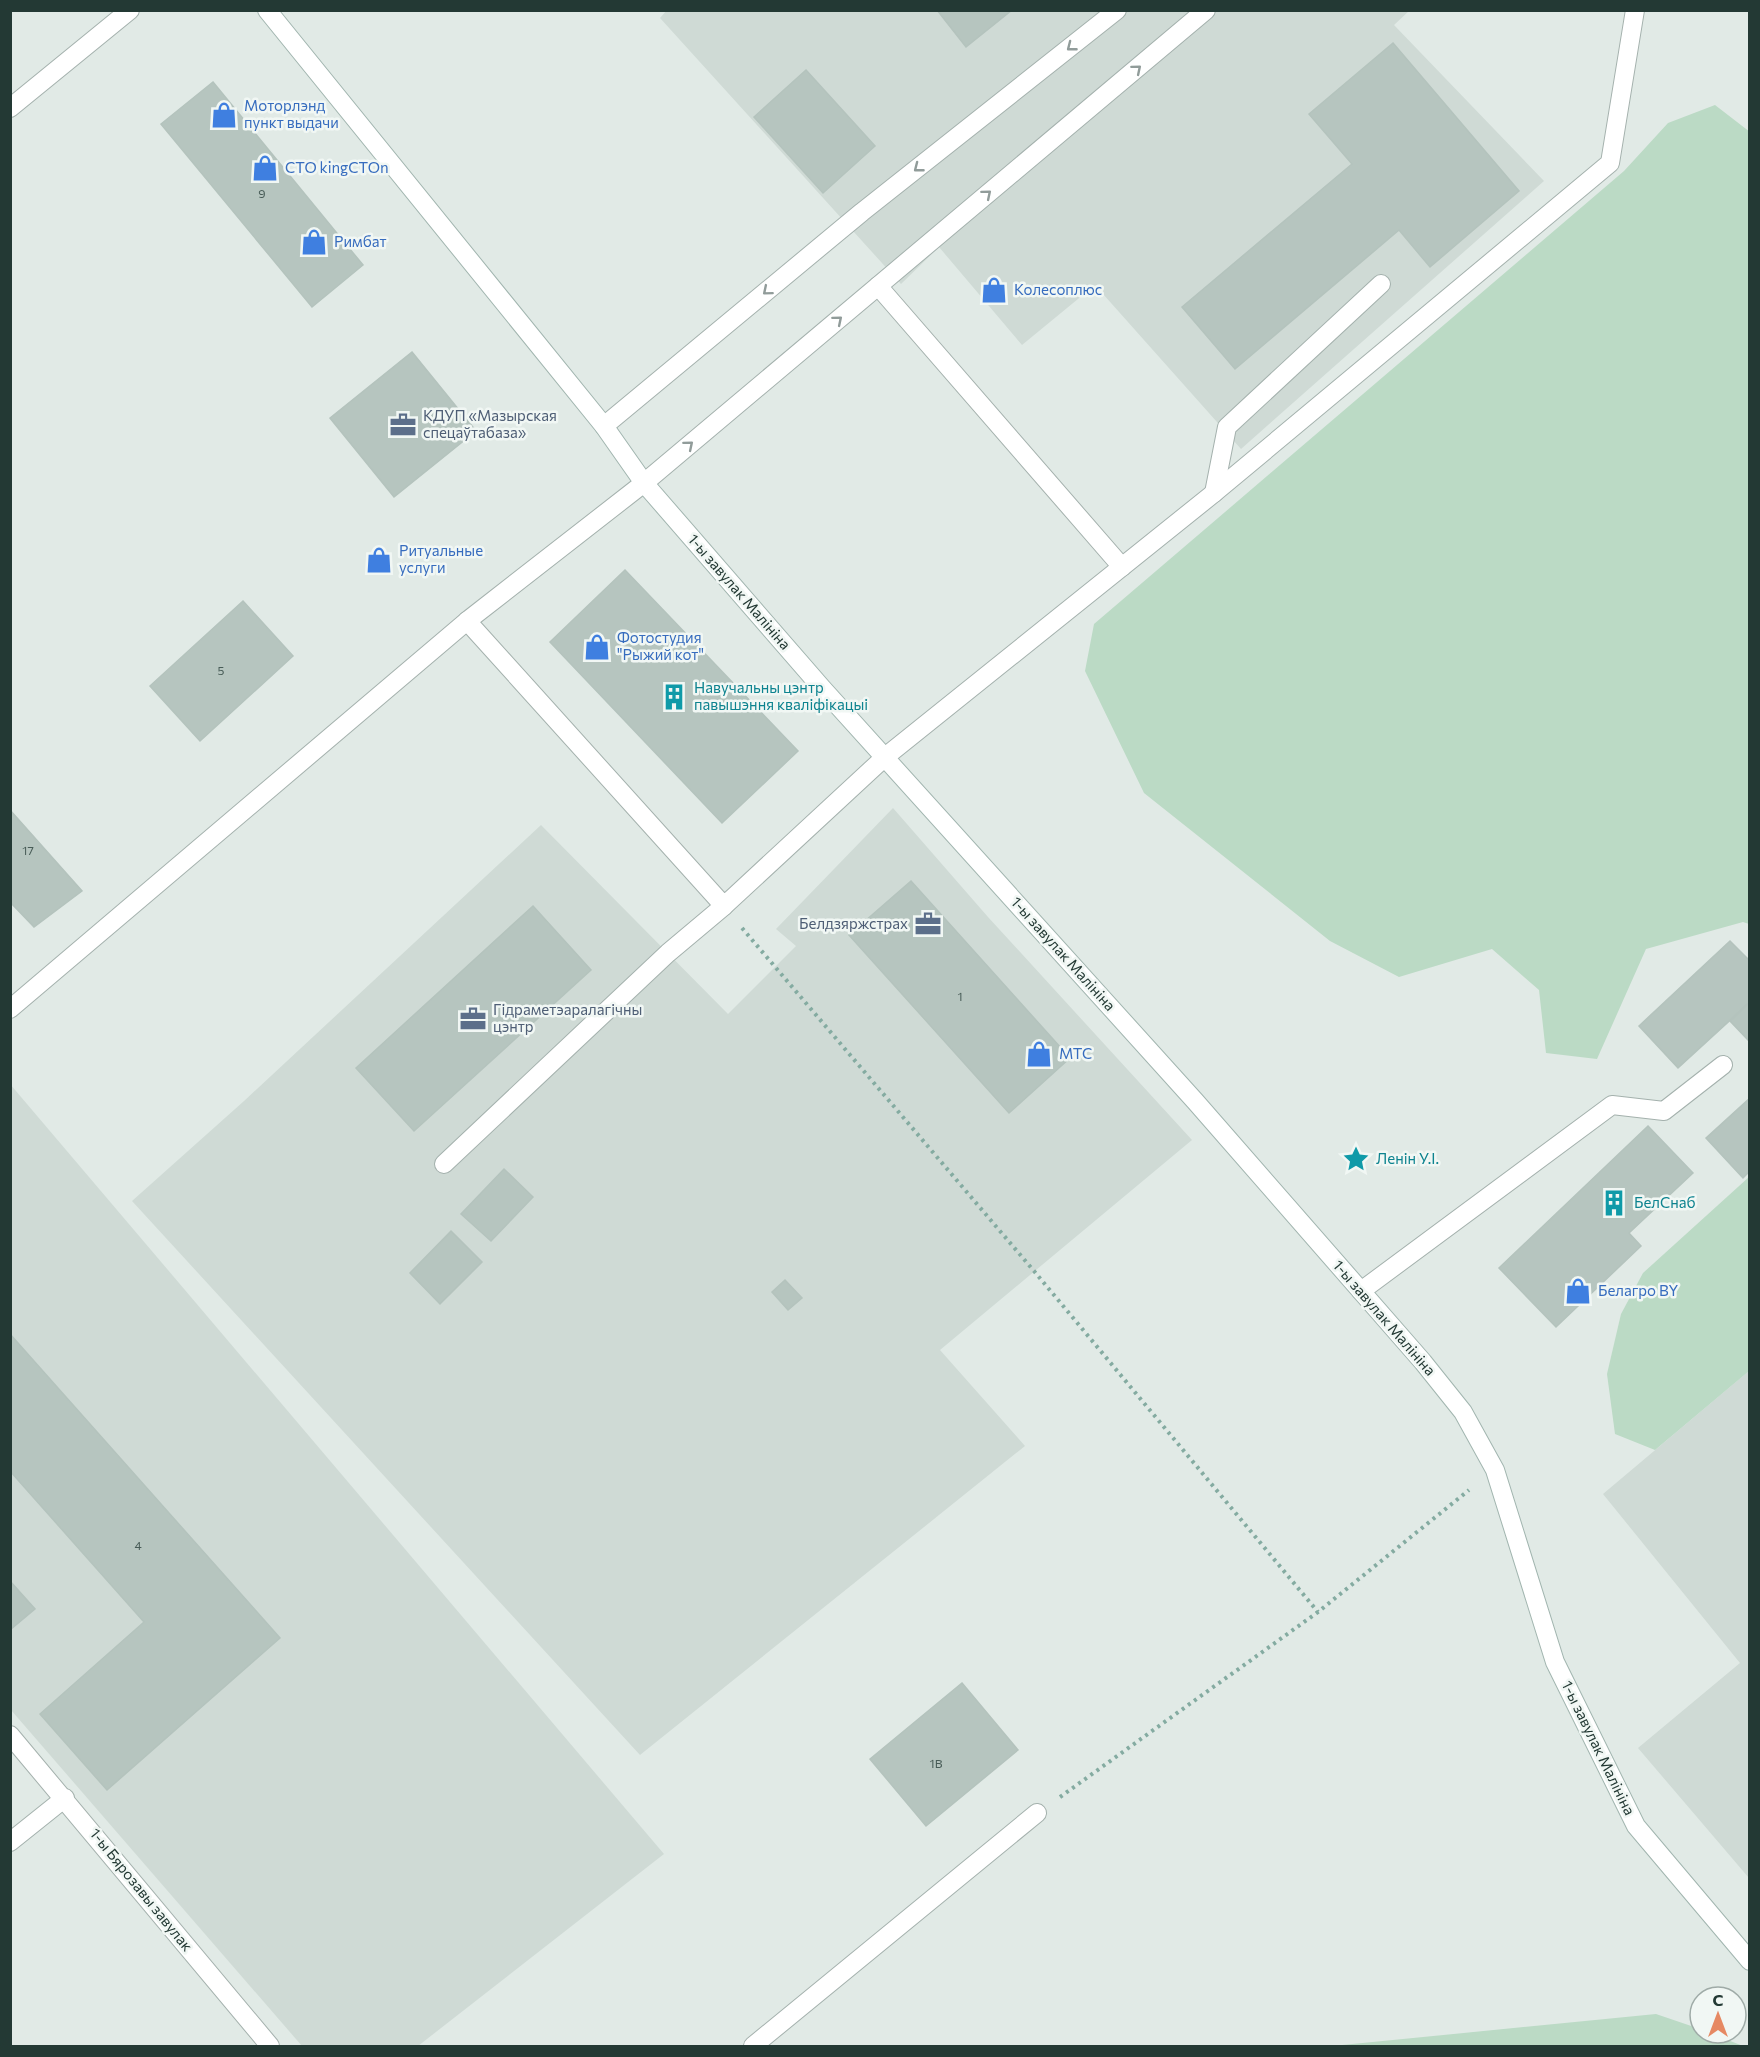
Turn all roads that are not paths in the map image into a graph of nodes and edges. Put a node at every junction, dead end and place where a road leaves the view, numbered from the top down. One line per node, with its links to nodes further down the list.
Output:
1 (130, 10): 6 (street)
2 (267, 10): 9 (street, 1-ы завулак Малініна)
3 (1117, 10): 9 (street, one-way to 9)
4 (1206, 10): 8 (street, one-way to 4)
5 (1635, 10): 11 (street)
6 (10, 108)
7 (1381, 284): 11 (street)
8 (878, 286): 10 (street, one-way to 8); 12 (street)
9 (604, 426): 10 (street, 1-ы завулак Малініна)
10 (644, 483): 13 (street); 14 (street, 1-ы завулак Малініна)
11 (1214, 493): 12 (street)
12 (1122, 567): 14 (street)
13 (467, 621): 15 (street); 16 (street)
14 (885, 757): 15 (street); 19 (street, 1-ы завулак Малініна)
15 (724, 906): 18 (street)
16 (10, 1009)
17 (1724, 1065): 19 (street)
18 (444, 1164)
19 (1360, 1291): 24 (street, 1-ы завулак Малініна)
20 (10, 1735): 21 (street, 1-ы Бярозавы завулак)
21 (65, 1798): 23 (street); 25 (street, 1-ы Бярозавы завулак)
22 (1037, 1813): 26 (street)
23 (10, 1842)
24 (1749, 1961)
25 (270, 2046)
26 (753, 2046)

